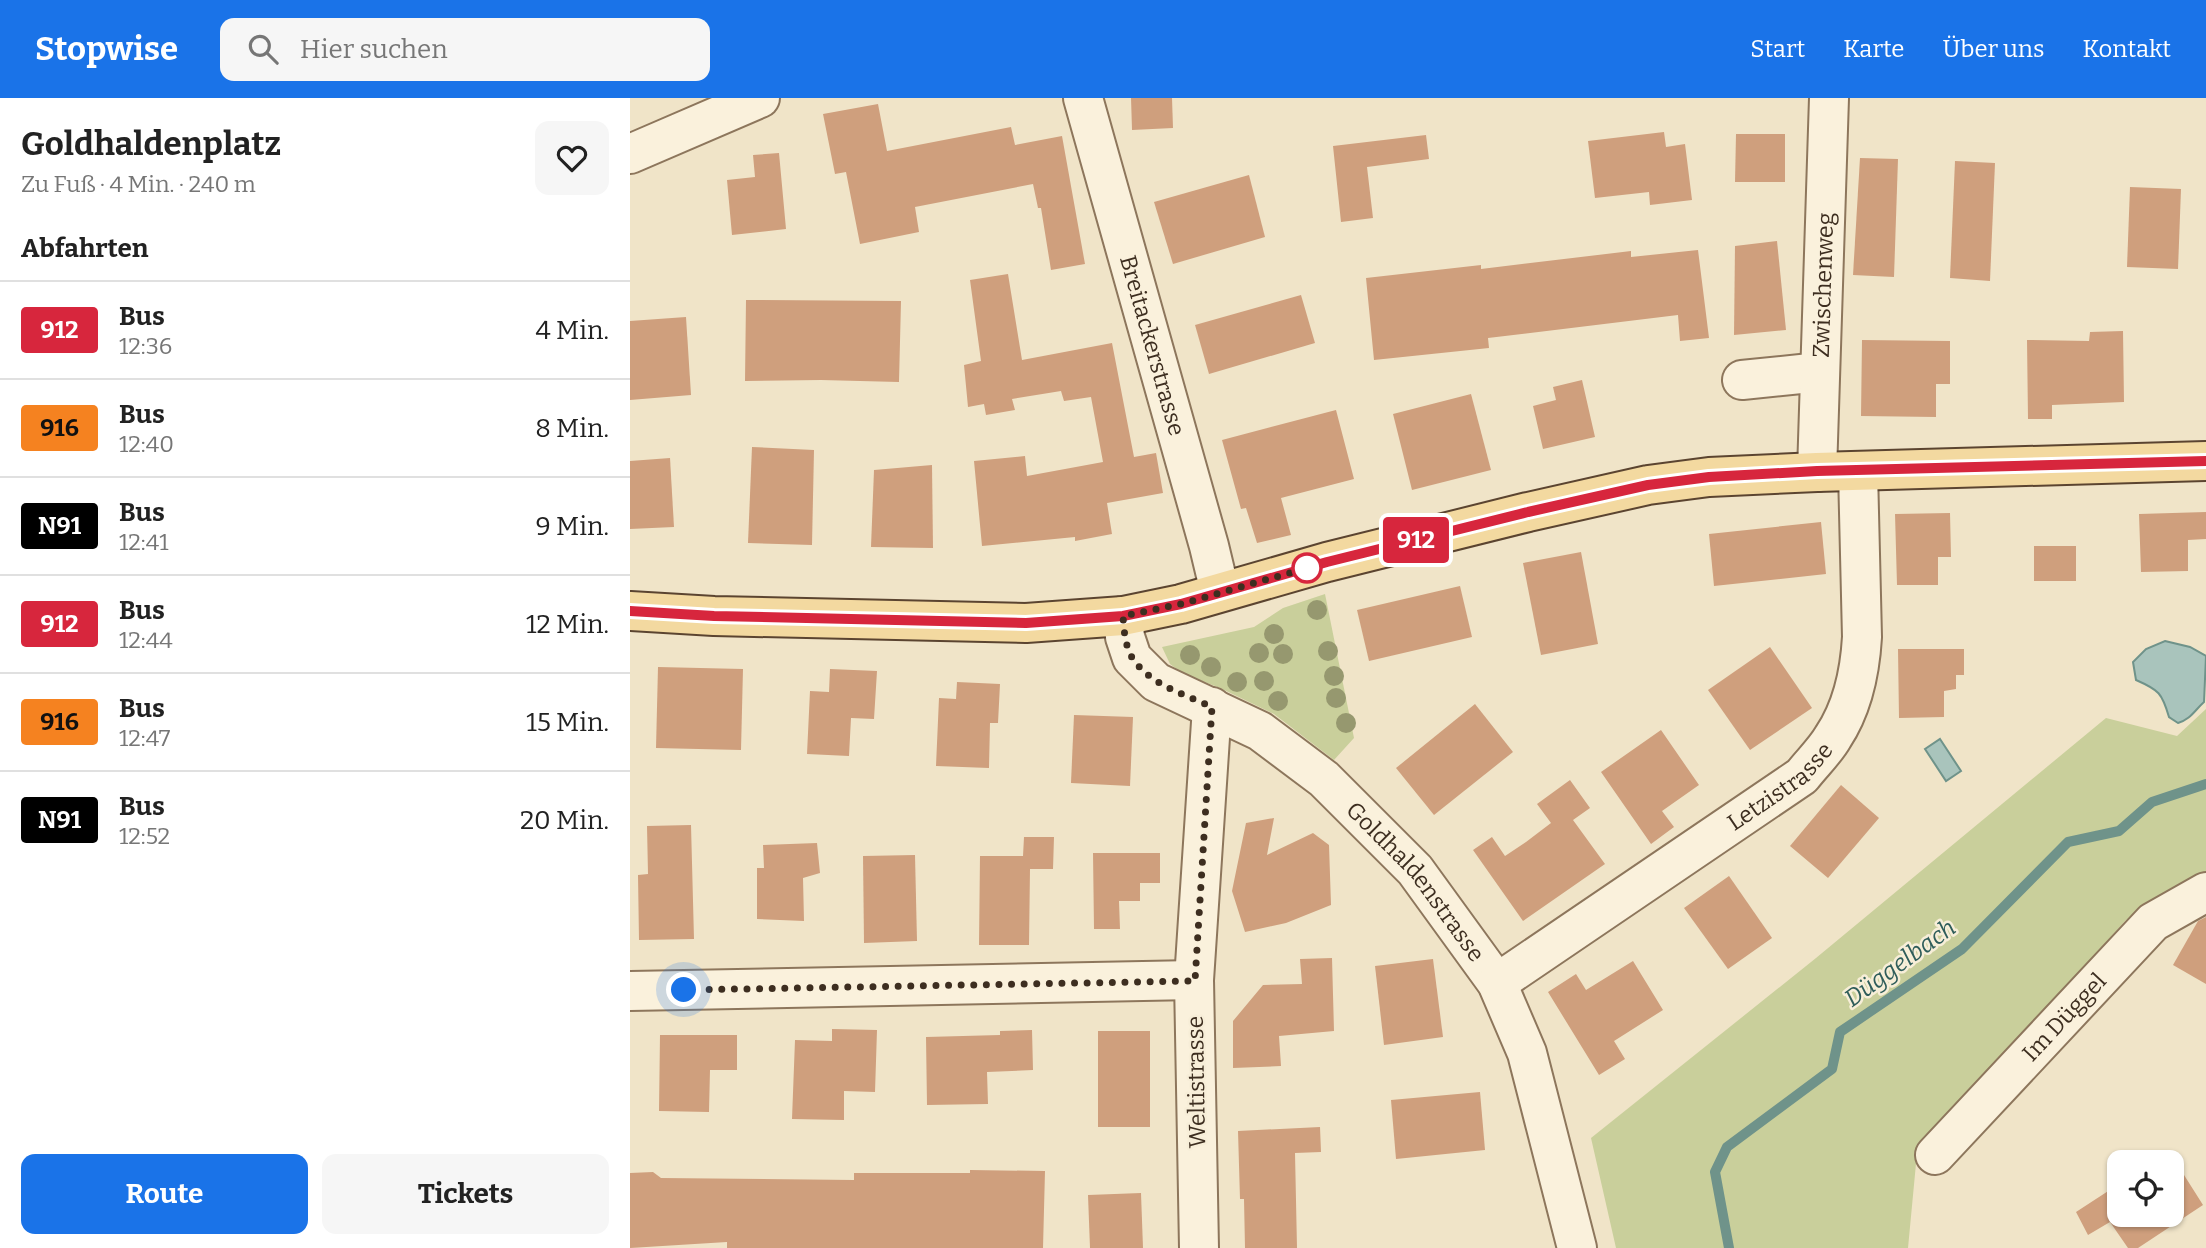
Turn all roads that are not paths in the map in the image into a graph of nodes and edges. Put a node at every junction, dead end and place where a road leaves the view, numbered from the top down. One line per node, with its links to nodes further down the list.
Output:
1 (760, 98): 4 (street)
2 (1083, 98): 10 (street, Breitackerstrasse)
3 (1829, 98): 5 (street, Zwischenweg)
4 (630, 154)
5 (1820, 372): 6 (street); 8 (street, Zwischenweg)
6 (1742, 380)
7 (2206, 461): 9 (main road)
8 (1817, 471): 9 (main road); 10 (main road)
9 (1858, 471): 16 (street, Letzistrasse)
10 (1220, 592): 12 (main road)
11 (630, 611): 12 (main road)
12 (1123, 616): 13 (street, Goldhaldenstrasse)
13 (1212, 707): 15 (street, Weltistrasse); 16 (street, Goldhaldenstrasse)
14 (2206, 892): 18 (street, Im Düggel)
15 (1195, 981): 17 (street); 19 (street, Weltistrasse)
16 (1497, 983): 20 (street, Goldhaldenstrasse)
17 (630, 991)
18 (1935, 1156)
19 (1199, 1248)
20 (1577, 1248)

